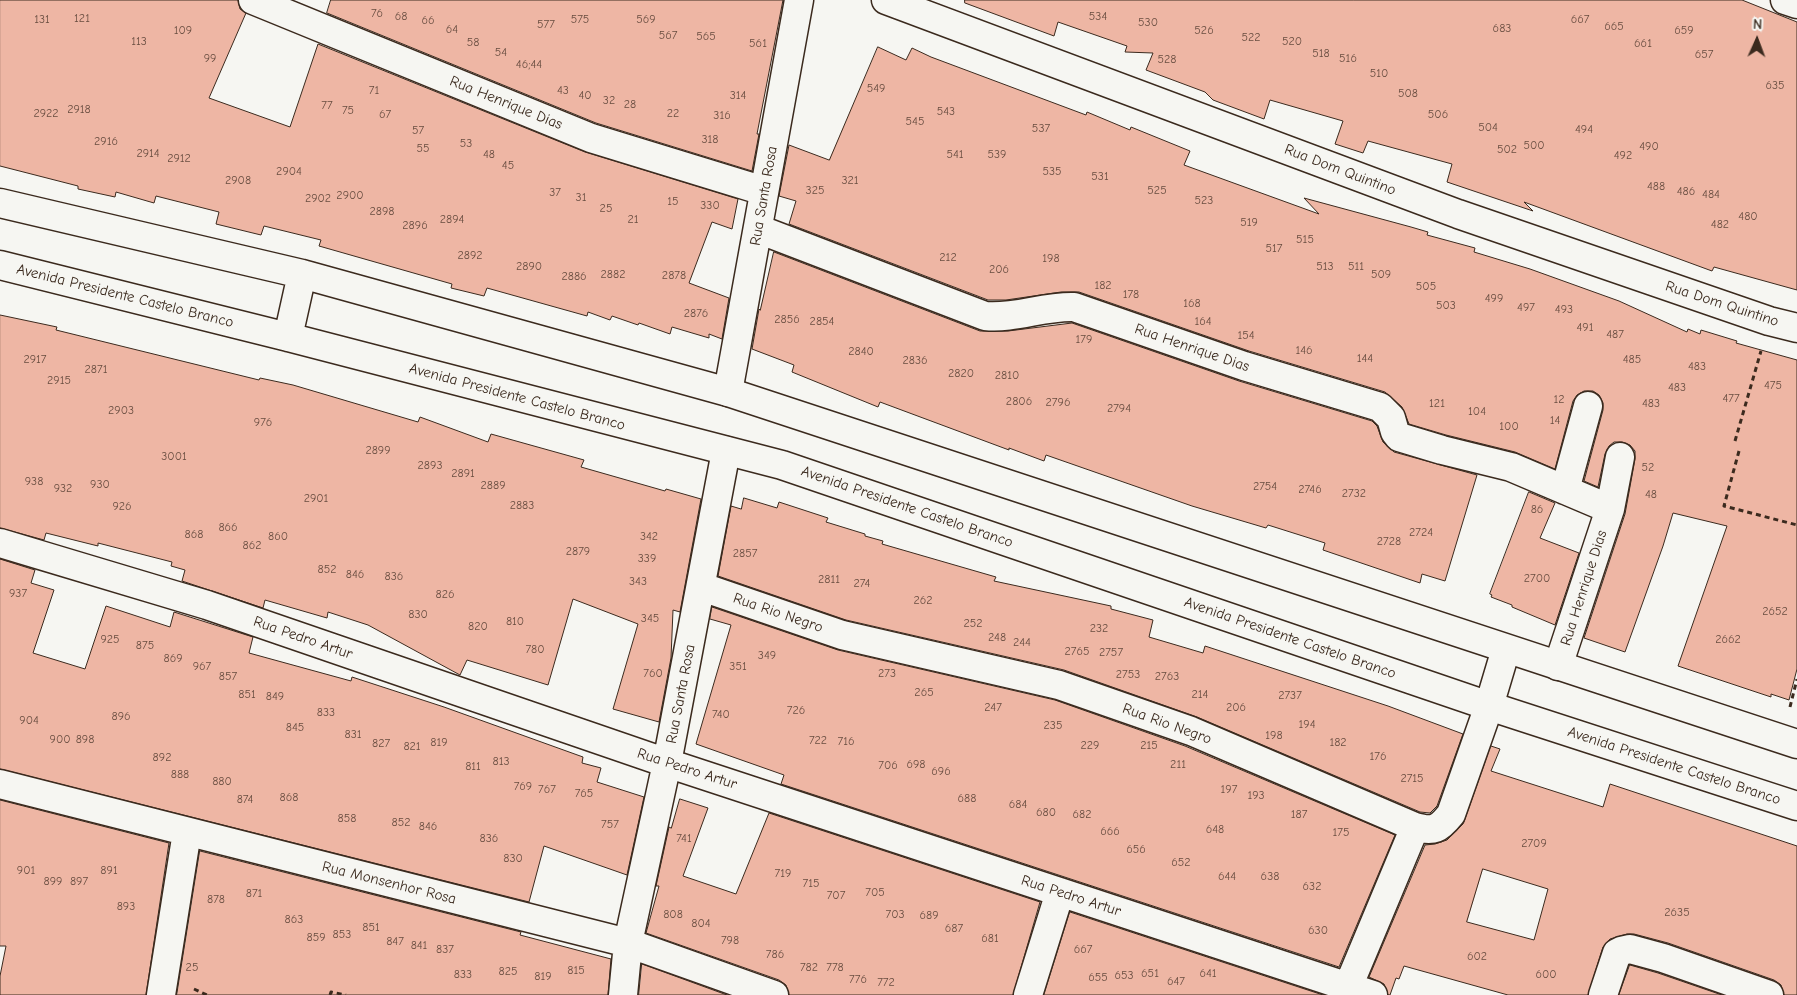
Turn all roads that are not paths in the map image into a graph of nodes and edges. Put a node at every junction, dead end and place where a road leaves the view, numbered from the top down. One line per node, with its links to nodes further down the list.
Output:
1 (799, 0): 6 (street, Rua Santa Rosa)
2 (886, 0): 11 (street, Rua Dom Quintino)
3 (1784, 0): 5 (street)
4 (262, 2): 6 (street, Rua Henrique Dias)
5 (1797, 4)
6 (764, 192): 8 (street, Rua Santa Rosa)
7 (0, 203): 10 (street)
8 (758, 229): 13 (street, Rua Santa Rosa); 17 (street, Rua Henrique Dias)
9 (0, 265): 12 (street, Avenida Presidente Castelo Branco)
10 (302, 274): 12 (street); 13 (street)
11 (1797, 328)
12 (288, 337): 15 (street, Avenida Presidente Castelo Branco)
13 (728, 392): 21 (street)
14 (1588, 406): 17 (street)
15 (726, 451): 20 (street, Rua Santa Rosa); 23 (street, Avenida Presidente Castelo Branco)
16 (1620, 457): 18 (street, Rua Henrique Dias)
17 (1565, 490): 18 (street, Rua Henrique Dias)
18 (1610, 510): 22 (street, Rua Henrique Dias)
19 (0, 543): 25 (street, Rua Pedro Artur)
20 (702, 587): 25 (street, Rua Santa Rosa); 28 (street, Rua Rio Negro)
21 (1506, 649): 22 (street); 23 (street, Rua Rio Negro)
22 (1558, 666): 24 (street)
23 (1489, 706): 27 (street, Avenida Presidente Castelo Branco); 28 (street, Rua Rio Negro)
24 (1797, 744)
25 (667, 763): 30 (street, Rua Pedro Artur); 31 (street, Rua Santa Rosa)
26 (0, 784): 29 (street, Rua Monsenhor Rosa)
27 (1797, 806)
28 (1415, 827): 32 (street)
29 (187, 832): 31 (street, Rua Monsenhor Rosa); 33 (street)
30 (1060, 892): 32 (street, Rua Pedro Artur); 36 (street)
31 (628, 943): 34 (street, Rua Santa Rosa); 35 (street, Rua Monsenhor Rosa)
32 (1360, 991)
33 (160, 995)
34 (623, 995)
35 (774, 995)
36 (1028, 995)
37 (1603, 995): 38 (street)
38 (1769, 995)

